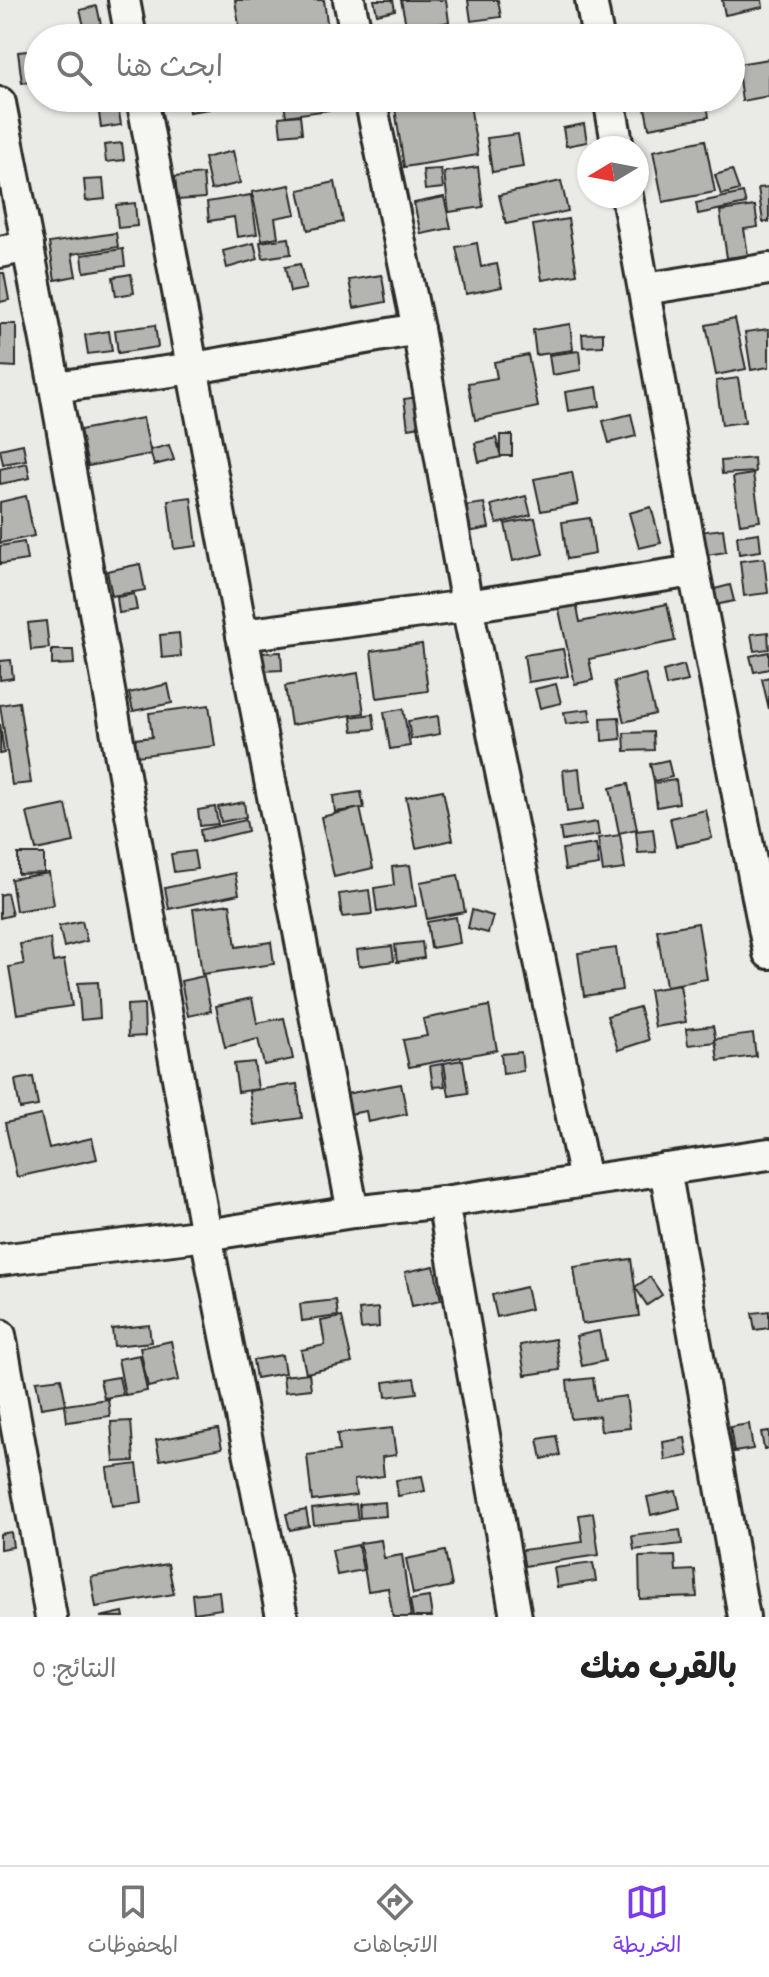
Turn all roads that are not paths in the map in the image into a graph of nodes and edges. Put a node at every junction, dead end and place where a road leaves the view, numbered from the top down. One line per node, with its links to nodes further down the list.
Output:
1 (124, 0): 4 (street)
2 (349, 0): 5 (street)
3 (591, 0): 6 (street)
4 (128, 24)
5 (354, 24)
6 (595, 24)
7 (0, 103): 13 (street)
8 (145, 112): 17 (street)
9 (373, 112): 16 (street)
10 (612, 112): 11 (street)
11 (616, 136)
12 (629, 208): 15 (street)
13 (14, 249): 18 (street)
14 (769, 269): 15 (street)
15 (645, 289): 19 (street)
16 (418, 329): 17 (street); 20 (street)
17 (194, 368): 18 (street); 21 (street)
18 (55, 387): 28 (street)
19 (694, 571): 20 (street); 22 (street)
20 (467, 606): 21 (street); 25 (street)
21 (242, 635): 27 (street)
22 (769, 953)
23 (769, 1154): 24 (street)
24 (665, 1169): 25 (street); 34 (street)
25 (585, 1180): 26 (street)
26 (443, 1202): 27 (street); 33 (street)
27 (353, 1212): 28 (street)
28 (206, 1235): 29 (street); 32 (street)
29 (0, 1260)
30 (0, 1335): 31 (street)
31 (51, 1617)
32 (282, 1617)
33 (516, 1617)
34 (744, 1617)

